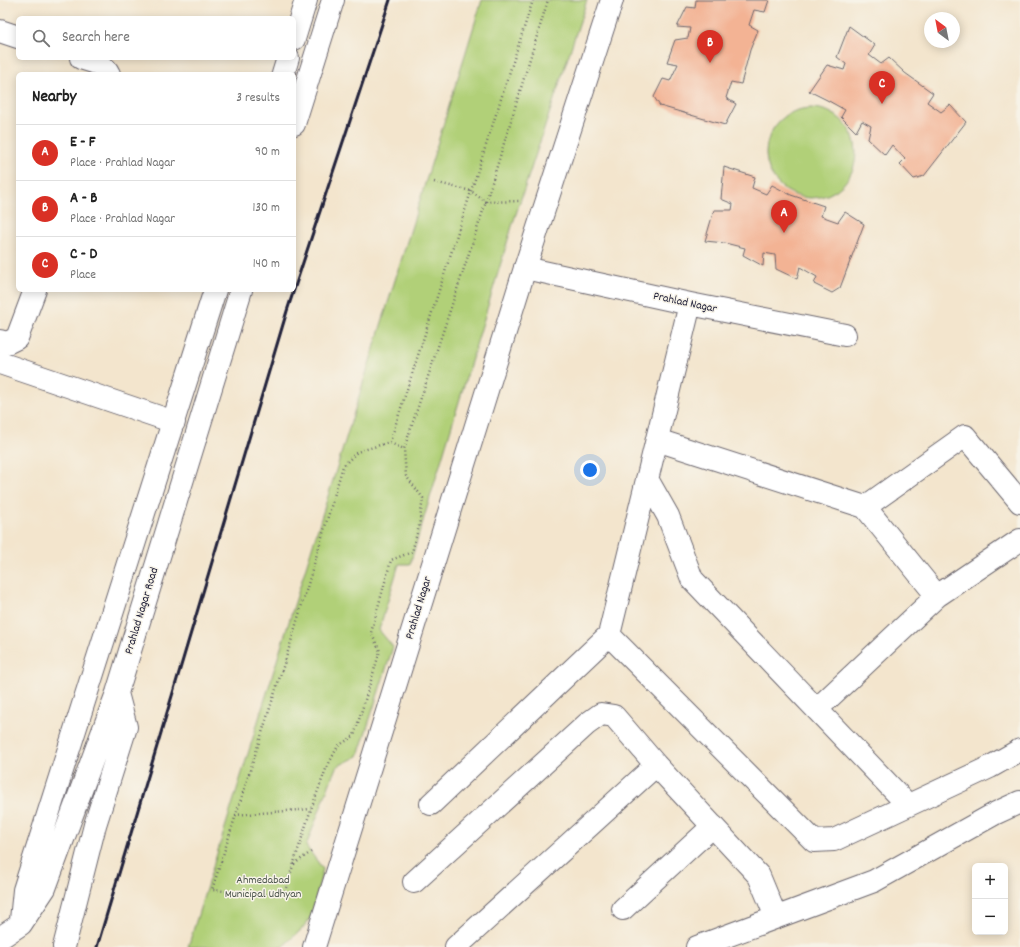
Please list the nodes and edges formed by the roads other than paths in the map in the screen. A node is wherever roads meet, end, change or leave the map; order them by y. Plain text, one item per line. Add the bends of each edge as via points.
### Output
1 (306, 0) edge
2 (333, 0) edge
3 (612, 0) edge
4 (0, 31) edge
5 (296, 32) edge
6 (16, 36) edge
7 (86, 60) edge
8 (287, 60) edge
9 (108, 72) edge
10 (284, 72) edge
11 (296, 118) edge
12 (525, 268) junction
13 (34, 292) edge
14 (215, 292) edge
15 (240, 292) edge
16 (690, 304) junction
17 (846, 335) dead end
18 (0, 341) edge
19 (0, 363) edge
20 (174, 422) junction
21 (657, 440) junction
22 (647, 479) junction
23 (1020, 502) edge
24 (865, 507) junction
25 (1020, 540) edge
26 (937, 596) junction
27 (609, 635) junction
28 (117, 693) junction
29 (817, 709) junction
30 (1020, 750) edge
31 (656, 765) junction
32 (1020, 802) edge
33 (431, 804) dead end
34 (908, 805) junction
35 (713, 826) junction
36 (414, 882) dead end
37 (623, 909) dead end
38 (776, 917) junction
39 (21, 924) junction
40 (0, 938) edge
41 (64, 947) edge
42 (314, 947) edge
43 (456, 947) edge
44 (697, 947) edge

1 - 5 street
2 - 11 street
3 - 12 street, Prahlad Nagar
4 - 6 street
7 - 9 street via 100,65
8 - 10 street
12 - 16 street, Prahlad Nagar
12 - 42 street, Prahlad Nagar
13 - 18 street via 17,338 7,343
14 - 20 street
15 - 28 street, Prahlad Nagar Road
16 - 17 street, Prahlad Nagar
16 - 21 street
19 - 20 street
20 - 39 street via 24,890
21 - 22 street
21 - 24 street
22 - 27 street
22 - 29 street via 668,516 692,579
23 - 24 street via 965,436
24 - 26 street
25 - 26 street
26 - 29 street
27 - 33 street
27 - 34 street via 814,841 834,840
28 - 39 street, Prahlad Nagar Road via 45,888
28 - 41 street via 126,727 95,825
29 - 34 street
30 - 34 street via 990,767
31 - 35 street
31 - 36 street via 614,716 600,714
31 - 43 street
32 - 38 street via 996,812 874,880
35 - 37 street
35 - 38 street via 759,876
38 - 44 street
39 - 40 street, Prahlad Nagar Road

